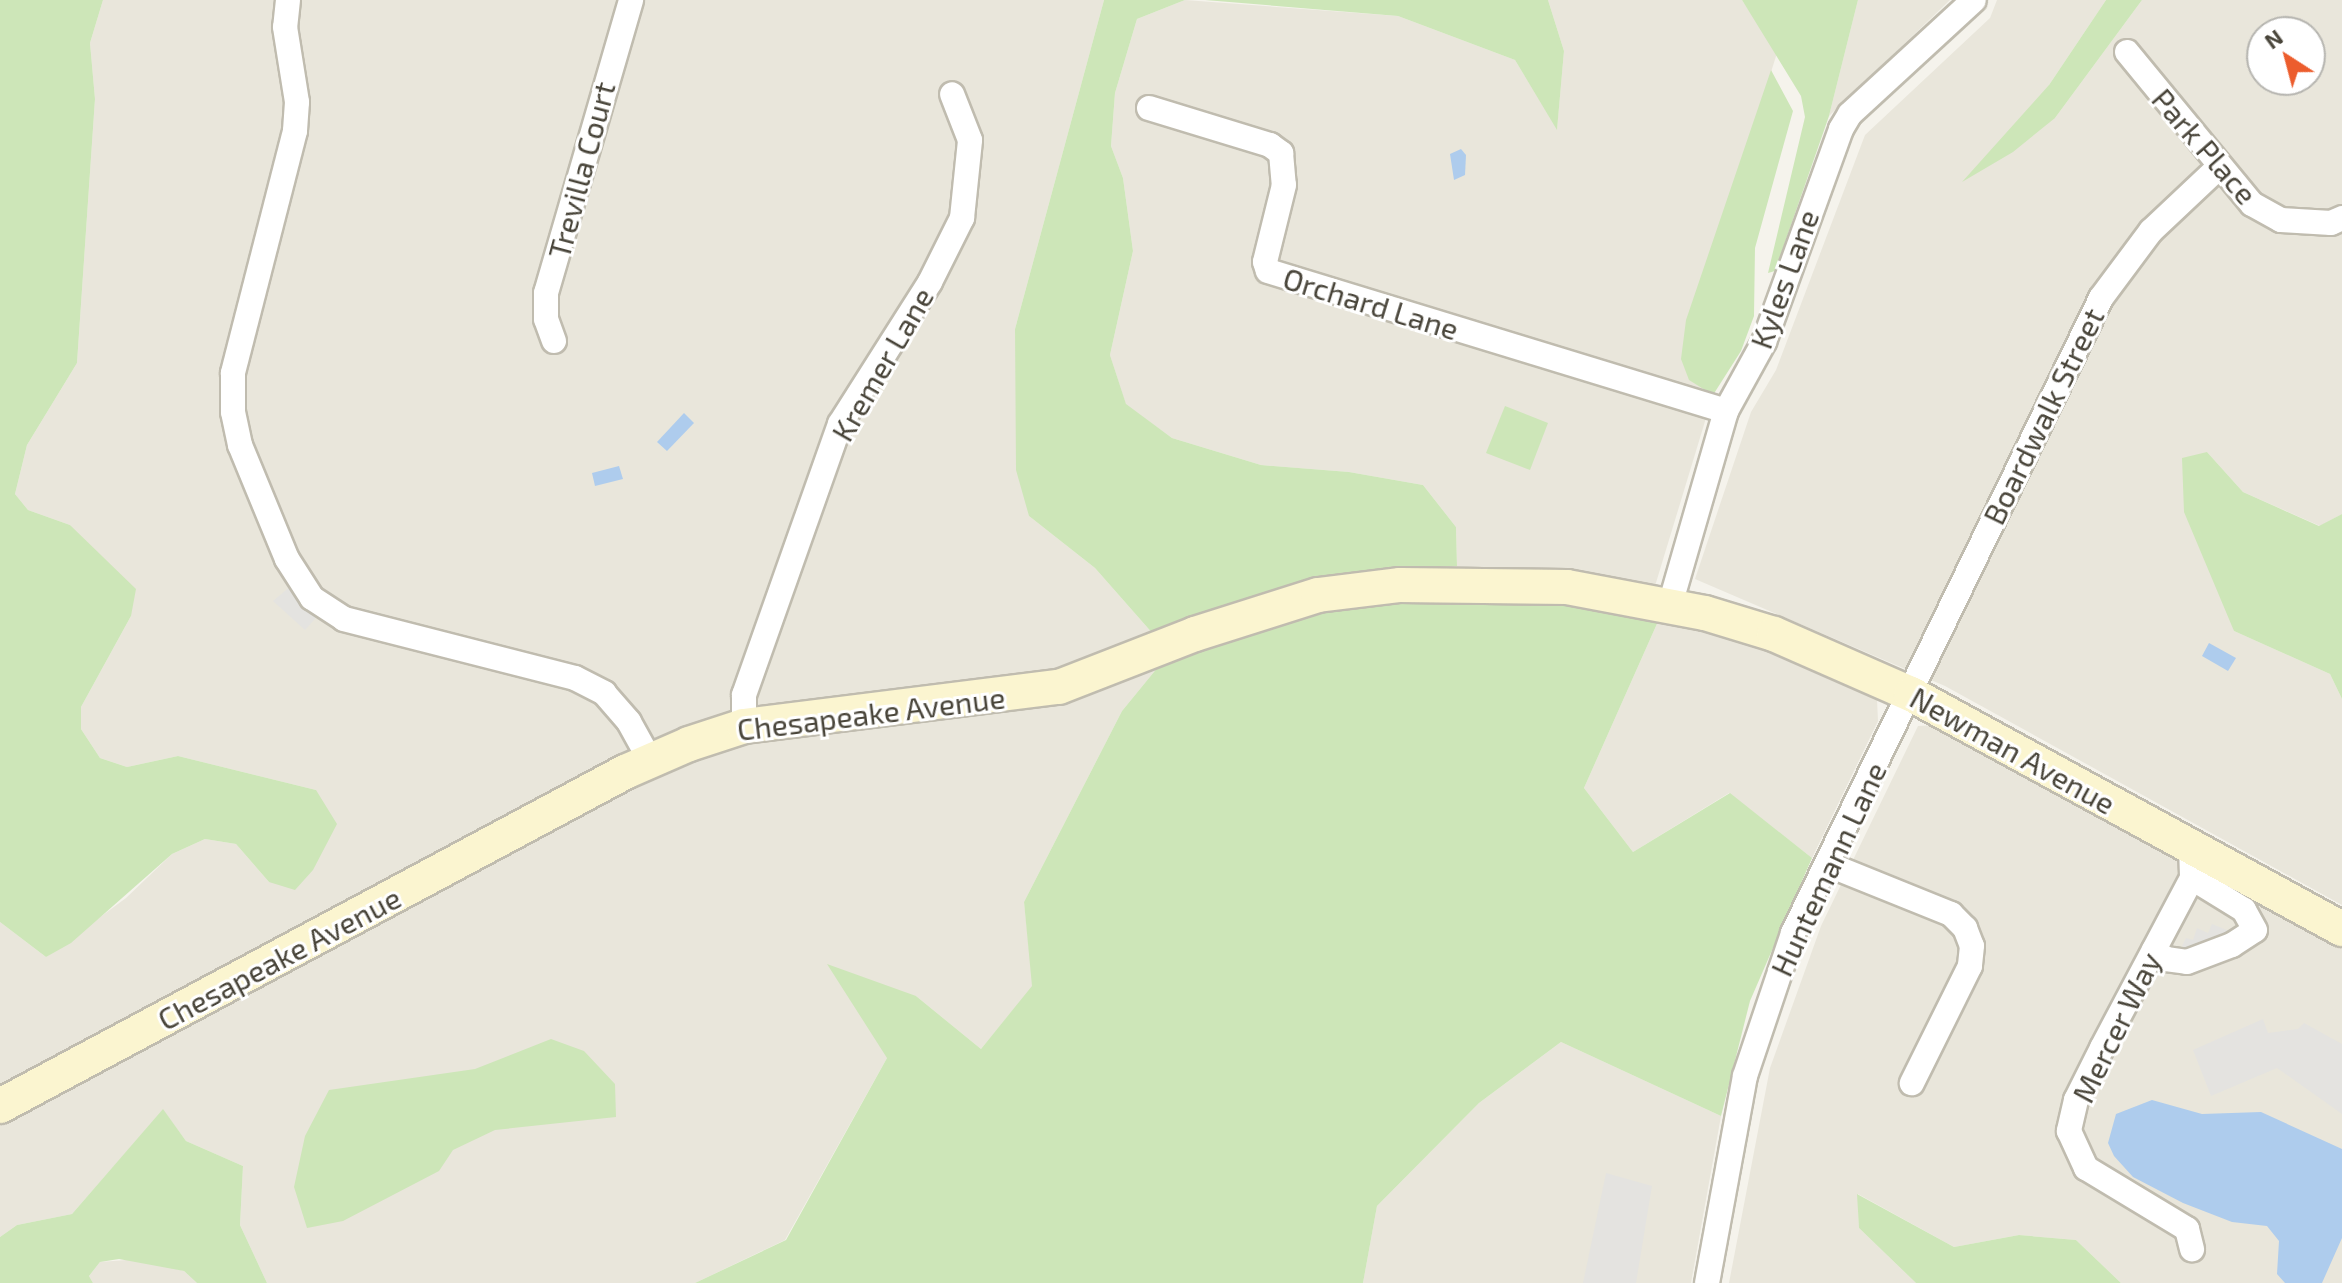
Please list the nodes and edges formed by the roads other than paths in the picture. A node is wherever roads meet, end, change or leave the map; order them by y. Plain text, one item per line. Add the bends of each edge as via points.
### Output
1 (288, 0) edge
2 (631, 0) edge
3 (1974, 0) edge
4 (2127, 52) dead end
5 (952, 94) dead end
6 (1149, 108) dead end
7 (2219, 167) junction
8 (2342, 218) edge
9 (554, 341) dead end
10 (1726, 411) junction
11 (1670, 605) junction
12 (1911, 694) junction
13 (744, 726) junction
14 (650, 760) junction
15 (2192, 863) junction
16 (1827, 864) junction
17 (2342, 929) edge
18 (2154, 950) junction
19 (1912, 1083) dead end
20 (0, 1106) edge
21 (2192, 1249) dead end
22 (1707, 1283) edge

1 - 14 street via 285,27 297,102 295,131 233,373 240,445 287,559 312,598 344,619 575,678 604,693 629,722
2 - 9 street, Trevilla Court via 546,293 546,319
3 - 10 street, Kyles Lane via 1850,114 1764,342
4 - 7 street, Park Place
5 - 13 street, Kremer Lane via 970,140 962,218 930,282 840,424 744,695
6 - 10 street, Orchard Lane via 1281,153 1284,185 1265,262 1268,271
7 - 8 street, Park Place via 2252,204 2281,220 2321,224
7 - 12 street, Boardwalk Street via 2151,231 2101,298
10 - 11 street, Kyles Lane
11 - 12 street, Newman Avenue via 1774,634
11 - 13 street, Chesapeake Avenue via 1567,587 1504,583 1350,590 1195,634 1059,687
12 - 15 street, Newman Avenue
12 - 16 street, Huntemann Lane
13 - 14 street, Chesapeake Avenue
14 - 20 street, Chesapeake Avenue
15 - 17 street, Newman Avenue
15 - 18 street, Mercer Way
15 - 18 street via 2244,910 2255,930 2187,962 2166,959
16 - 19 street via 1951,914 1968,937 1970,966
16 - 22 street, Huntemann Lane via 1793,933 1745,1076
18 - 21 street, Mercer Way via 2076,1100 2069,1131 2086,1168 2187,1229

